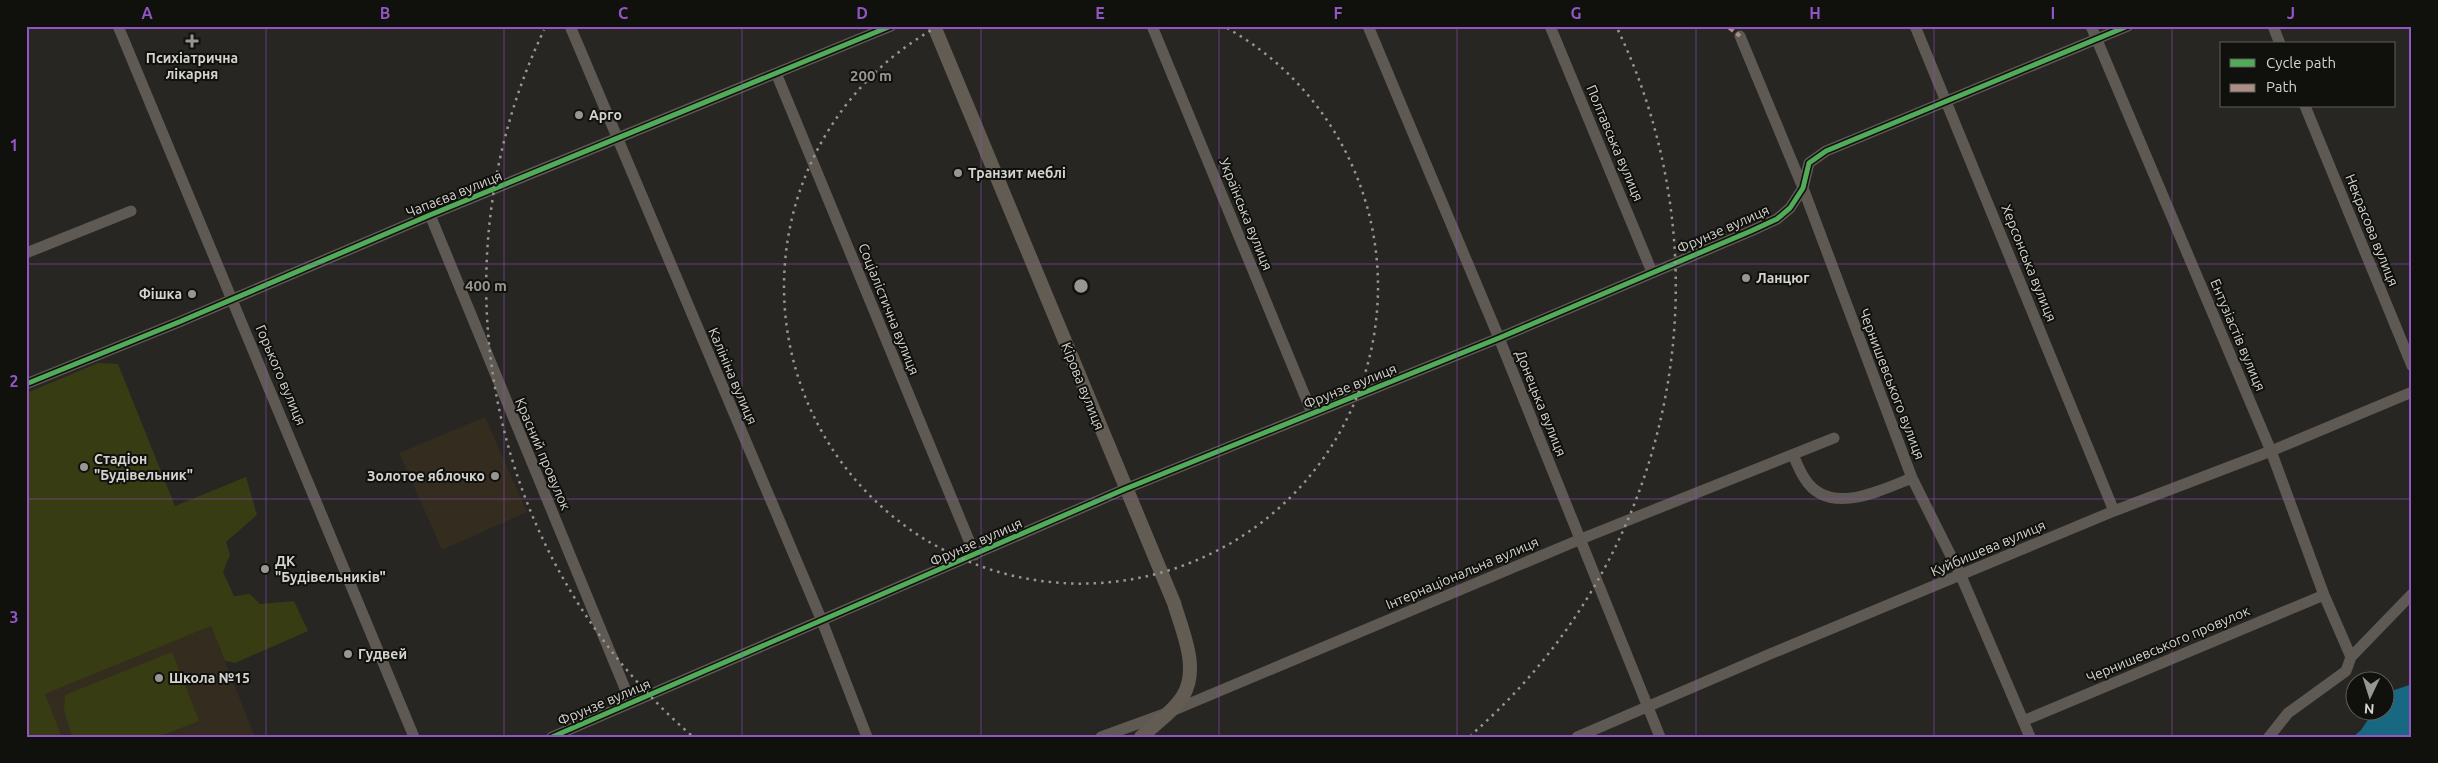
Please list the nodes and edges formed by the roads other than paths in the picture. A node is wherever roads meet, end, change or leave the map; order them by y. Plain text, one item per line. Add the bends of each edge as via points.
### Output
1 (118, 26) edge
2 (570, 26) edge
3 (891, 26) edge
4 (934, 26) edge
5 (1152, 26) edge
6 (1368, 26) edge
7 (1550, 26) edge
8 (1915, 26) edge
9 (2091, 26) edge
10 (2128, 26) edge
11 (2273, 26) edge
12 (1740, 36) dead end
13 (2096, 39) junction
14 (2279, 42) edge
15 (776, 74) junction
16 (1946, 101) junction
17 (2306, 108) edge
18 (618, 140) junction
19 (1803, 188) junction
20 (131, 211) dead end
21 (430, 215) junction
22 (26, 253) edge
23 (1652, 272) junction
24 (233, 298) junction
25 (1499, 338) junction
26 (2412, 366) edge
27 (26, 384) edge
28 (2412, 392) edge
29 (1312, 413) junction
30 (1834, 438) dead end
31 (2271, 451) junction
32 (1793, 455) junction
33 (1912, 478) junction
34 (1125, 489) junction
35 (2114, 511) junction
36 (1581, 539) junction
37 (975, 556) junction
38 (1961, 576) junction
39 (2412, 594) edge
40 (2324, 595) junction
41 (822, 621) junction
42 (2352, 657) junction
43 (631, 703) junction
44 (1647, 707) junction
45 (1167, 713) junction
46 (2023, 721) junction
47 (414, 737) edge
48 (552, 737) edge
49 (867, 737) edge
50 (1102, 737) edge
51 (1141, 737) edge
52 (1577, 737) edge
53 (1660, 737) edge
54 (2030, 737) edge
55 (2269, 737) edge

1 - 24 street, Горького вулиця
2 - 18 street, Калініна вулиця
3 - 15 street, Чапаєва вулиця
4 - 34 main road, Кірова вулиця
5 - 29 street, Українська вулиця
6 - 25 street, Донецька вулиця
7 - 23 street, Полтавська вулиця
8 - 16 street, Херсонська вулиця
9 - 13 street, Ентузіастів вулиця
10 - 13 street, Фрунзе вулиця
11 - 14 street
12 - 19 street, Чернишевського вулиця
13 - 16 street, Фрунзе вулиця
13 - 31 street, Ентузіастів вулиця
15 - 18 street, Чапаєва вулиця
15 - 37 street, Соціалістична вулиця
16 - 19 street, Фрунзе вулиця via 1826,151 1809,163
16 - 35 street, Херсонська вулиця
17 - 26 street, Некрасова вулиця
18 - 21 street, Чапаєва вулиця
18 - 41 street, Калініна вулиця
19 - 23 street, Фрунзе вулиця via 1790,208 1777,219
19 - 33 street, Чернишевського вулиця
20 - 22 street
21 - 24 street, Чапаєва вулиця
21 - 43 street, Красний провулок
23 - 25 street, Фрунзе вулиця
24 - 27 street, Чапаєва вулиця
24 - 47 street, Горького вулиця
25 - 29 street, Фрунзе вулиця
25 - 36 street, Донецька вулиця
28 - 31 street, Куйбишева вулиця
29 - 34 street, Фрунзе вулиця
30 - 32 street, Інтернаціональна вулиця
31 - 35 street, Куйбишева вулиця
31 - 40 street, Ентузіастів вулиця
32 - 33 street via 1809,485 1834,498 1868,495
32 - 36 street, Інтернаціональна вулиця
33 - 38 street, Чернишевського вулиця
34 - 37 street, Фрунзе вулиця
34 - 45 main road, Кірова вулиця via 1174,603 1189,653 1189,680 1183,696
35 - 38 street, Куйбишева вулиця
36 - 44 street, Донецька вулиця
36 - 45 street, Інтернаціональна вулиця
37 - 41 street, Фрунзе вулиця
38 - 44 street, Куйбишева вулиця
38 - 46 street, Чернишевського вулиця
39 - 42 street
40 - 42 street, Ентузіастів вулиця
40 - 46 street, Чернишевського провулок
41 - 43 street, Фрунзе вулиця
41 - 49 street, Калініна вулиця
42 - 55 street via 2346,671 2288,713
43 - 48 street, Фрунзе вулиця
44 - 52 street, Куйбишева вулиця
44 - 53 street, Донецька вулиця
45 - 50 street, Інтернаціональна вулиця
45 - 51 main road, Кірова вулиця
46 - 54 street, Чернишевського вулиця

